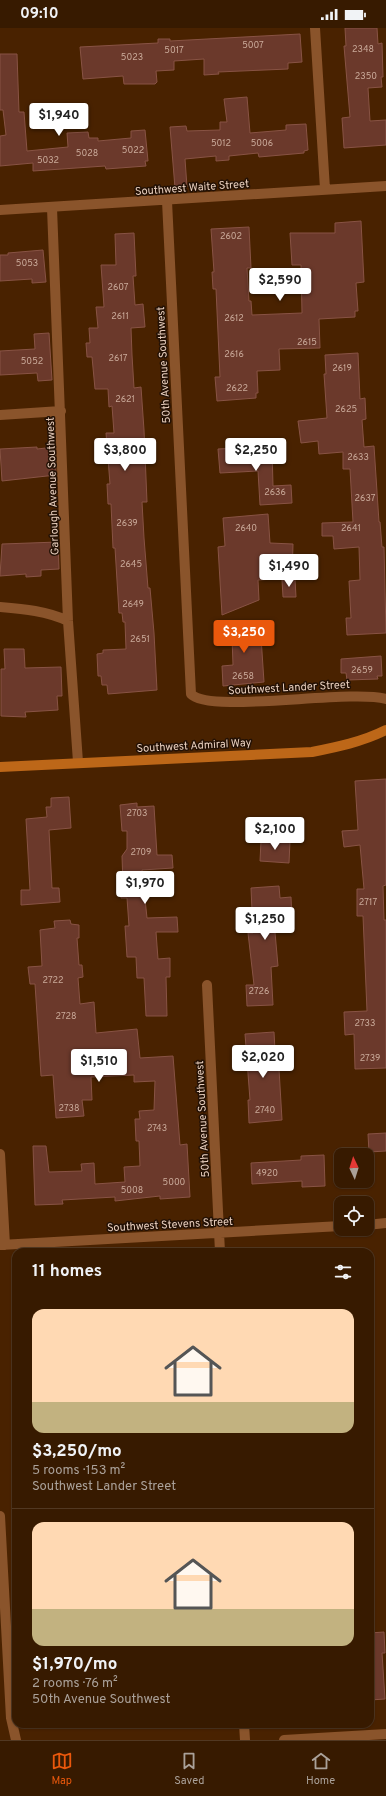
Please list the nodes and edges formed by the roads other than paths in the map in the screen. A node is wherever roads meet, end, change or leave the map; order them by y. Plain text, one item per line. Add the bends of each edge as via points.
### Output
1 (315, 28) edge
2 (386, 186) edge
3 (325, 190) junction
4 (167, 200) junction
5 (52, 208) junction
6 (0, 210) edge
7 (61, 411) junction
8 (0, 415) edge
9 (0, 607) edge
10 (68, 621) junction
11 (193, 696) joint
12 (386, 699) edge
13 (386, 730) edge
14 (78, 762) junction
15 (0, 767) edge
16 (207, 985) dead end
17 (0, 1154) edge
18 (374, 1224) edge
19 (386, 1224) edge
20 (334, 1226) edge
21 (219, 1233) junction
22 (2, 1245) edge
23 (220, 1248) edge
24 (0, 1516) edge
25 (12, 1722) edge
26 (13, 1728) edge
27 (244, 1728) edge
28 (386, 1734) edge
29 (16, 1740) edge
30 (245, 1740) edge
31 (284, 1740) edge

1 - 3 street
2 - 3 street, Southwest Waite Street
3 - 4 street, Southwest Waite Street
4 - 5 street, Southwest Waite Street
4 - 11 street, 50th Avenue Southwest via 190,688
5 - 6 street, Southwest Waite Street
5 - 7 street, Garlough Avenue Southwest
7 - 8 street
7 - 10 street, Garlough Avenue Southwest
9 - 10 street via 37,611 56,615
10 - 14 street, Garlough Avenue Southwest
11 - 12 street, Southwest Lander Street via 223,702 354,695
13 - 14 main road, Southwest Admiral Way via 344,746 312,752
14 - 15 main road, Southwest Admiral Way
16 - 21 street, 50th Avenue Southwest
17 - 22 street
18 - 19 street
20 - 21 street, Southwest Stevens Street
21 - 22 street, Southwest Stevens Street
21 - 23 street, 50th Avenue Southwest
24 - 25 street
26 - 29 street
27 - 30 street
28 - 31 street

